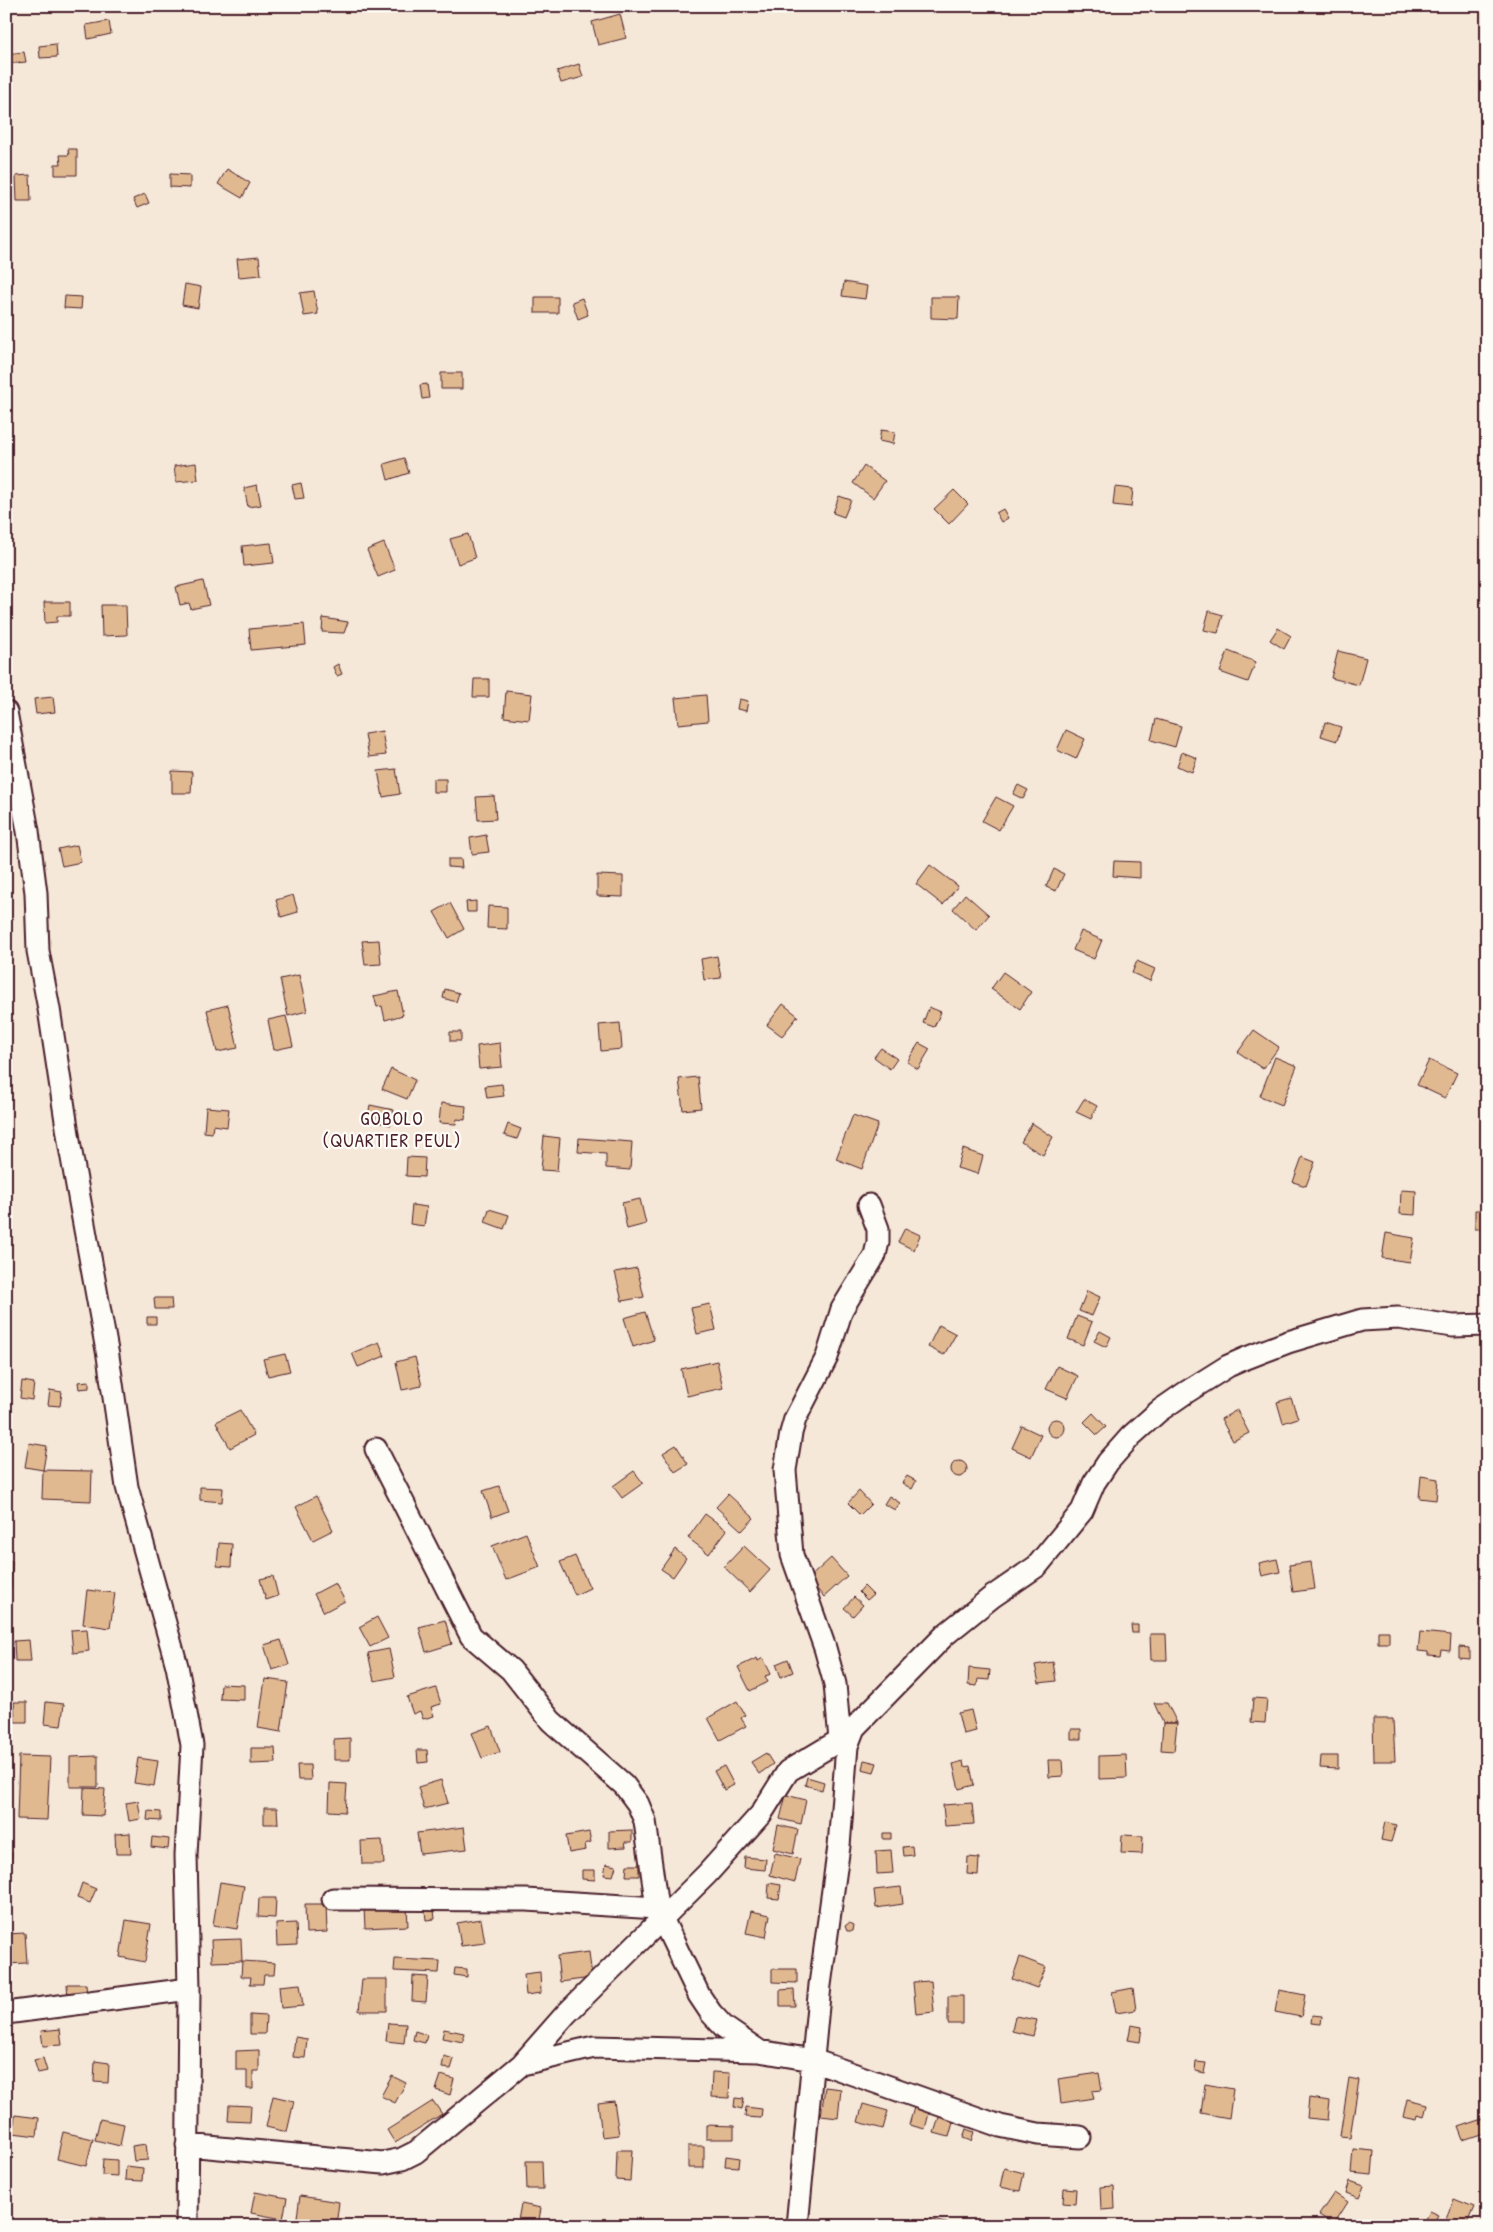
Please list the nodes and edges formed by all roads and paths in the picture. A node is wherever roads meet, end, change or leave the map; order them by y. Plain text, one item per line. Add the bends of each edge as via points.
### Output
1 (6, 712) edge
2 (868, 1205) dead end
3 (1487, 1325) edge
4 (376, 1449) dead end
5 (844, 1739) junction
6 (333, 1899) dead end
7 (660, 1914) junction
8 (189, 1989) junction
9 (6, 2013) edge
10 (759, 2052) junction
11 (813, 2060) junction
12 (522, 2064) junction
13 (1080, 2137) dead end
14 (188, 2145) junction
15 (187, 2226) edge
16 (796, 2226) edge

1 - 8 street via 28,831 36,893 38,951 108,1356 127,1487 177,1666 192,1745 186,1855
2 - 5 street via 878,1229 875,1255 842,1309 827,1357 798,1412 790,1433 785,1470 792,1555 825,1648
3 - 5 street via 1453,1326 1398,1318 1362,1320 1288,1342 1228,1366 1158,1411 1108,1462 1094,1483 1082,1511 1037,1566 946,1634
4 - 7 street via 471,1636 511,1670 551,1721 624,1785 638,1804 645,1822
5 - 7 street via 788,1771 761,1814 689,1894
5 - 11 street via 839,1846
6 - 7 street via 526,1900
7 - 10 street via 711,2013 724,2027
7 - 12 street
8 - 9 street
8 - 14 street
10 - 11 street
10 - 12 street via 594,2047
11 - 13 street via 1000,2126 1038,2134
11 - 16 street
12 - 14 street via 416,2152 402,2159 383,2163
14 - 15 street

